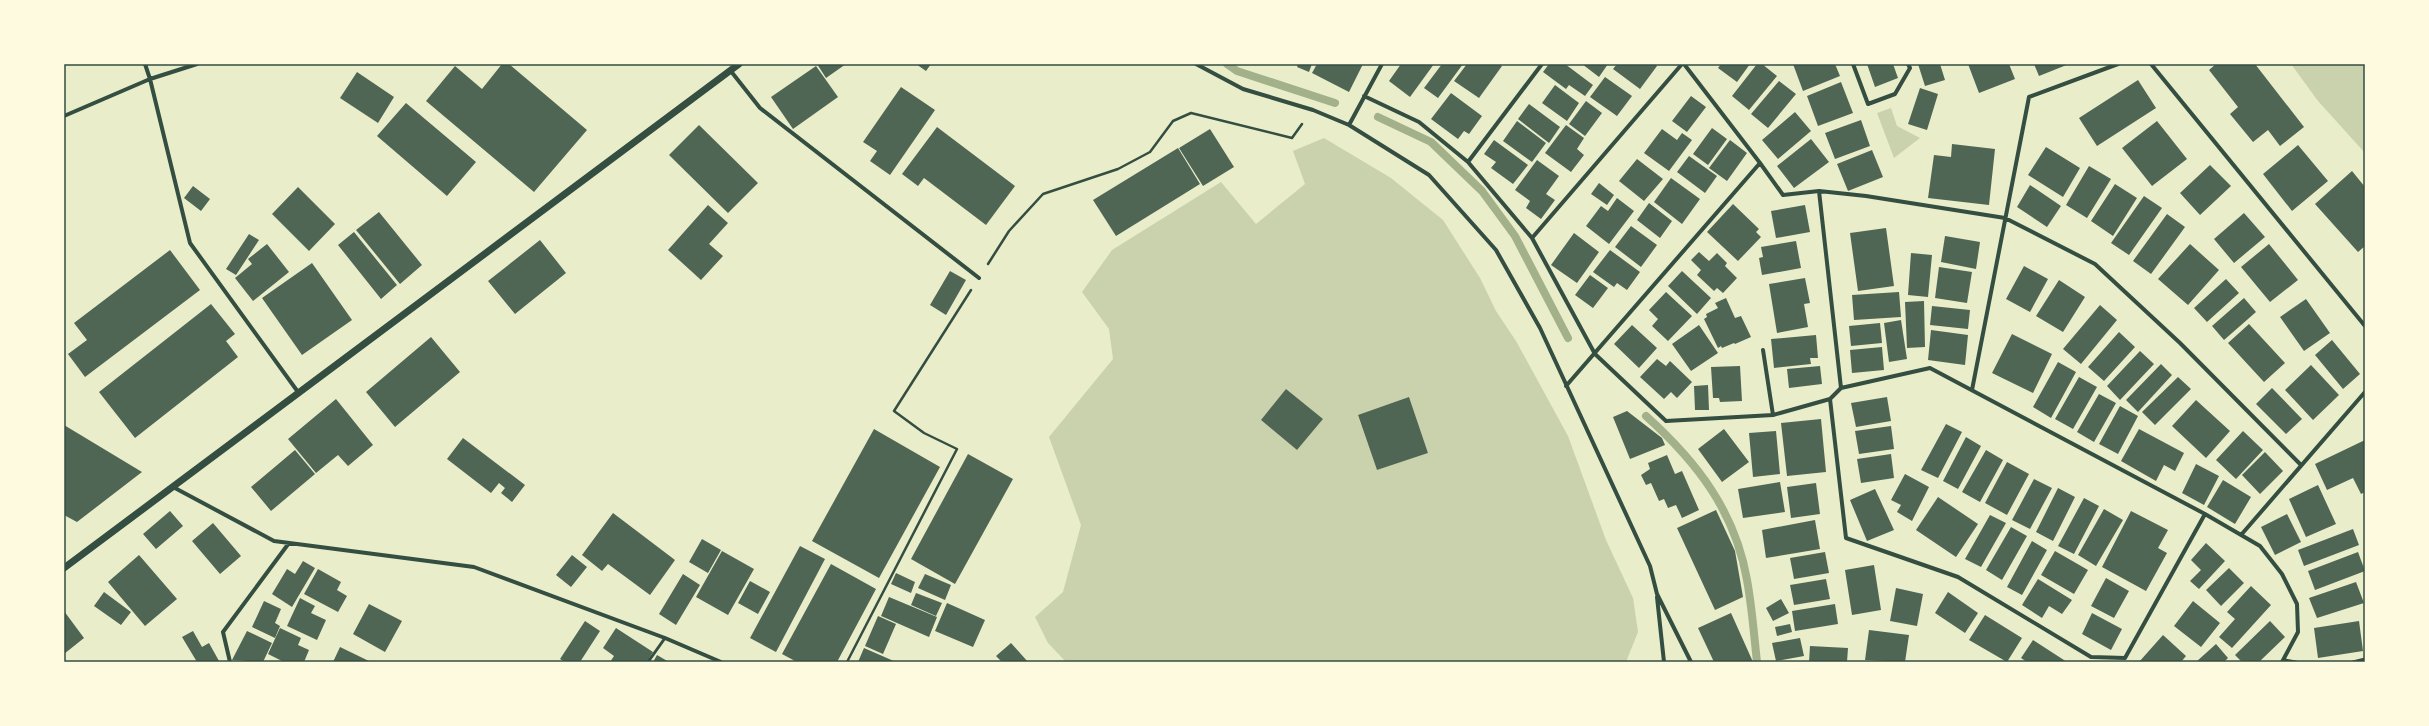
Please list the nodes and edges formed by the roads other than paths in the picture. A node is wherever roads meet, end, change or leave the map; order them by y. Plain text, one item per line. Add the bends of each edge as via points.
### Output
1 (145, 64) edge
2 (197, 64) edge
3 (739, 64) edge
4 (1196, 64) edge
5 (1382, 64) edge
6 (1542, 64) edge
7 (1683, 64) edge
8 (1853, 64) edge
9 (1908, 64) edge
10 (2118, 64) edge
11 (2151, 64) edge
12 (730, 70) junction
13 (150, 79) junction
14 (1364, 96) junction
15 (64, 116) edge
16 (1349, 125) junction
17 (1468, 162) junction
18 (1760, 163) junction
19 (1819, 191) junction
20 (2005, 218) junction
21 (1532, 238) junction
22 (979, 278) road end
23 (2365, 326) edge
24 (1763, 350) dead end
25 (1595, 354) junction
26 (1566, 386) junction
27 (1841, 388) junction
28 (1972, 390) junction
29 (298, 392) junction
30 (2365, 392) edge
31 (1830, 399) junction
32 (1773, 415) junction
33 (2301, 465) junction
34 (173, 486) junction
35 (2205, 514) junction
36 (2240, 535) junction
37 (289, 543) junction
38 (64, 568) edge
39 (1656, 594) junction
40 (665, 638) junction
41 (2365, 659) edge
42 (2284, 661) edge
43 (230, 662) edge
44 (648, 662) edge
45 (721, 662) edge
46 (1664, 662) edge
47 (1691, 662) edge
48 (2296, 662) edge
49 (2353, 662) edge

1 - 13 street
2 - 13 street
3 - 12 street
4 - 16 street via 1243,89 1313,110
5 - 14 street
6 - 17 street
7 - 18 street
7 - 21 street
8 - 9 street via 1868,104 1895,94 1910,68
10 - 20 street via 2028,97
11 - 23 street
12 - 22 street via 760,108
12 - 29 street
13 - 15 street
13 - 29 street via 190,243
14 - 16 street
14 - 17 street via 1419,122
16 - 26 street via 1429,175 1496,250 1540,328
17 - 21 street
18 - 19 street via 1783,195
18 - 25 street
19 - 20 street
19 - 27 street
20 - 28 street
20 - 33 street via 2095,264 2180,343
21 - 25 street
24 - 32 street
25 - 26 street
25 - 32 street via 1666,421
26 - 39 street via 1650,566
27 - 28 street via 1930,368
27 - 31 street
28 - 35 street
29 - 34 street
30 - 33 street
31 - 32 street
31 - 35 street via 1846,538 1958,577 2091,657 2125,658
33 - 36 street
34 - 37 street via 274,541
34 - 38 street
35 - 36 street
36 - 42 street via 2260,546 2282,574 2297,604 2298,632
37 - 40 street via 474,567
37 - 43 street via 223,632
39 - 46 street
39 - 47 street
40 - 44 lane
40 - 45 street
41 - 49 lane
42 - 48 lane

